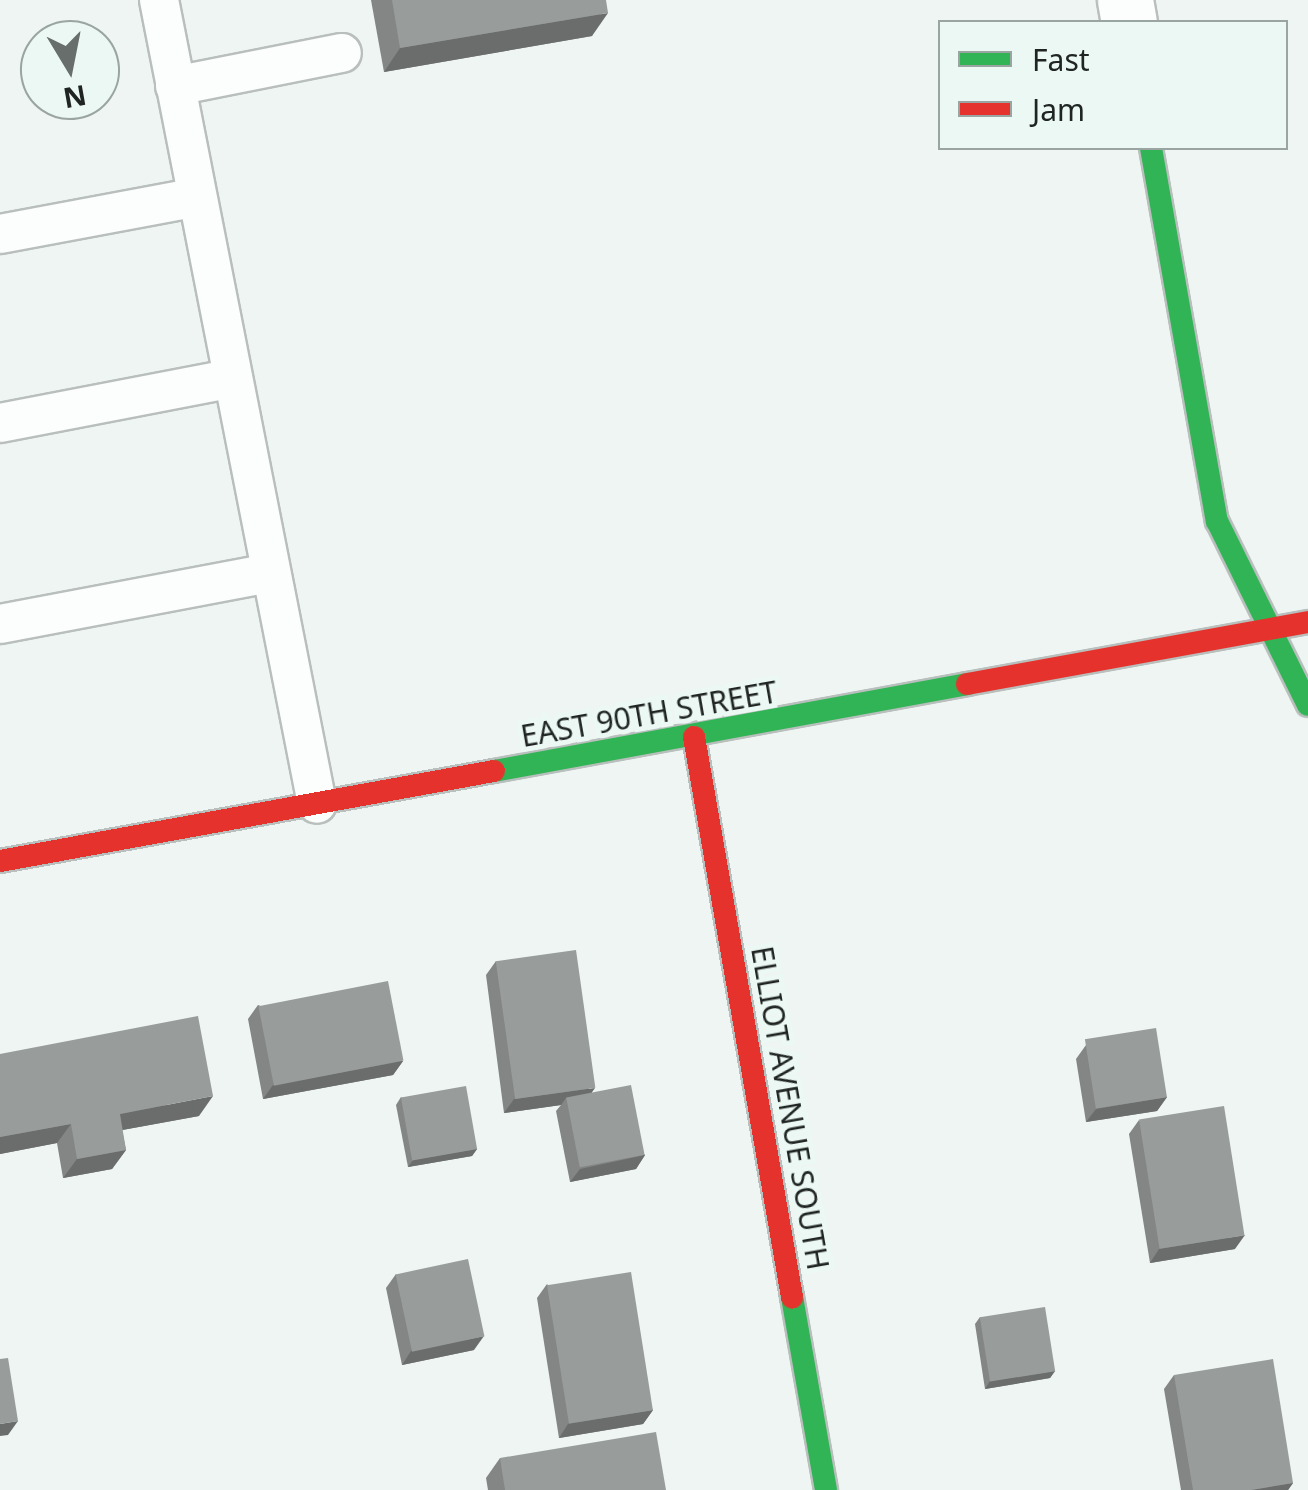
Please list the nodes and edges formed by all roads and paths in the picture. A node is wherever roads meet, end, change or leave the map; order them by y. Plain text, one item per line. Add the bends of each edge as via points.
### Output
1 (158, 0) edge
2 (342, 53) dead end
3 (176, 86) junction
4 (1151, 150) edge
5 (198, 198) junction
6 (0, 234) edge
7 (233, 378) junction
8 (0, 423) edge
9 (270, 572) junction
10 (1308, 622) edge
11 (0, 624) edge
12 (1271, 628) junction
13 (1308, 705) edge
14 (694, 736) junction
15 (317, 804) junction
16 (0, 861) edge
17 (826, 1490) edge

1 - 3 lane
2 - 3 lane
3 - 5 lane
4 - 12 street via 1216,521
5 - 6 lane
5 - 7 lane
7 - 8 lane
7 - 9 lane
9 - 11 lane
9 - 15 lane
10 - 12 street, EAST 90TH STREET
12 - 13 street
12 - 14 street, EAST 90TH STREET
14 - 15 street, EAST 90TH STREET
14 - 17 street, ELLIOT AVENUE SOUTH
15 - 16 street, EAST 90TH STREET

